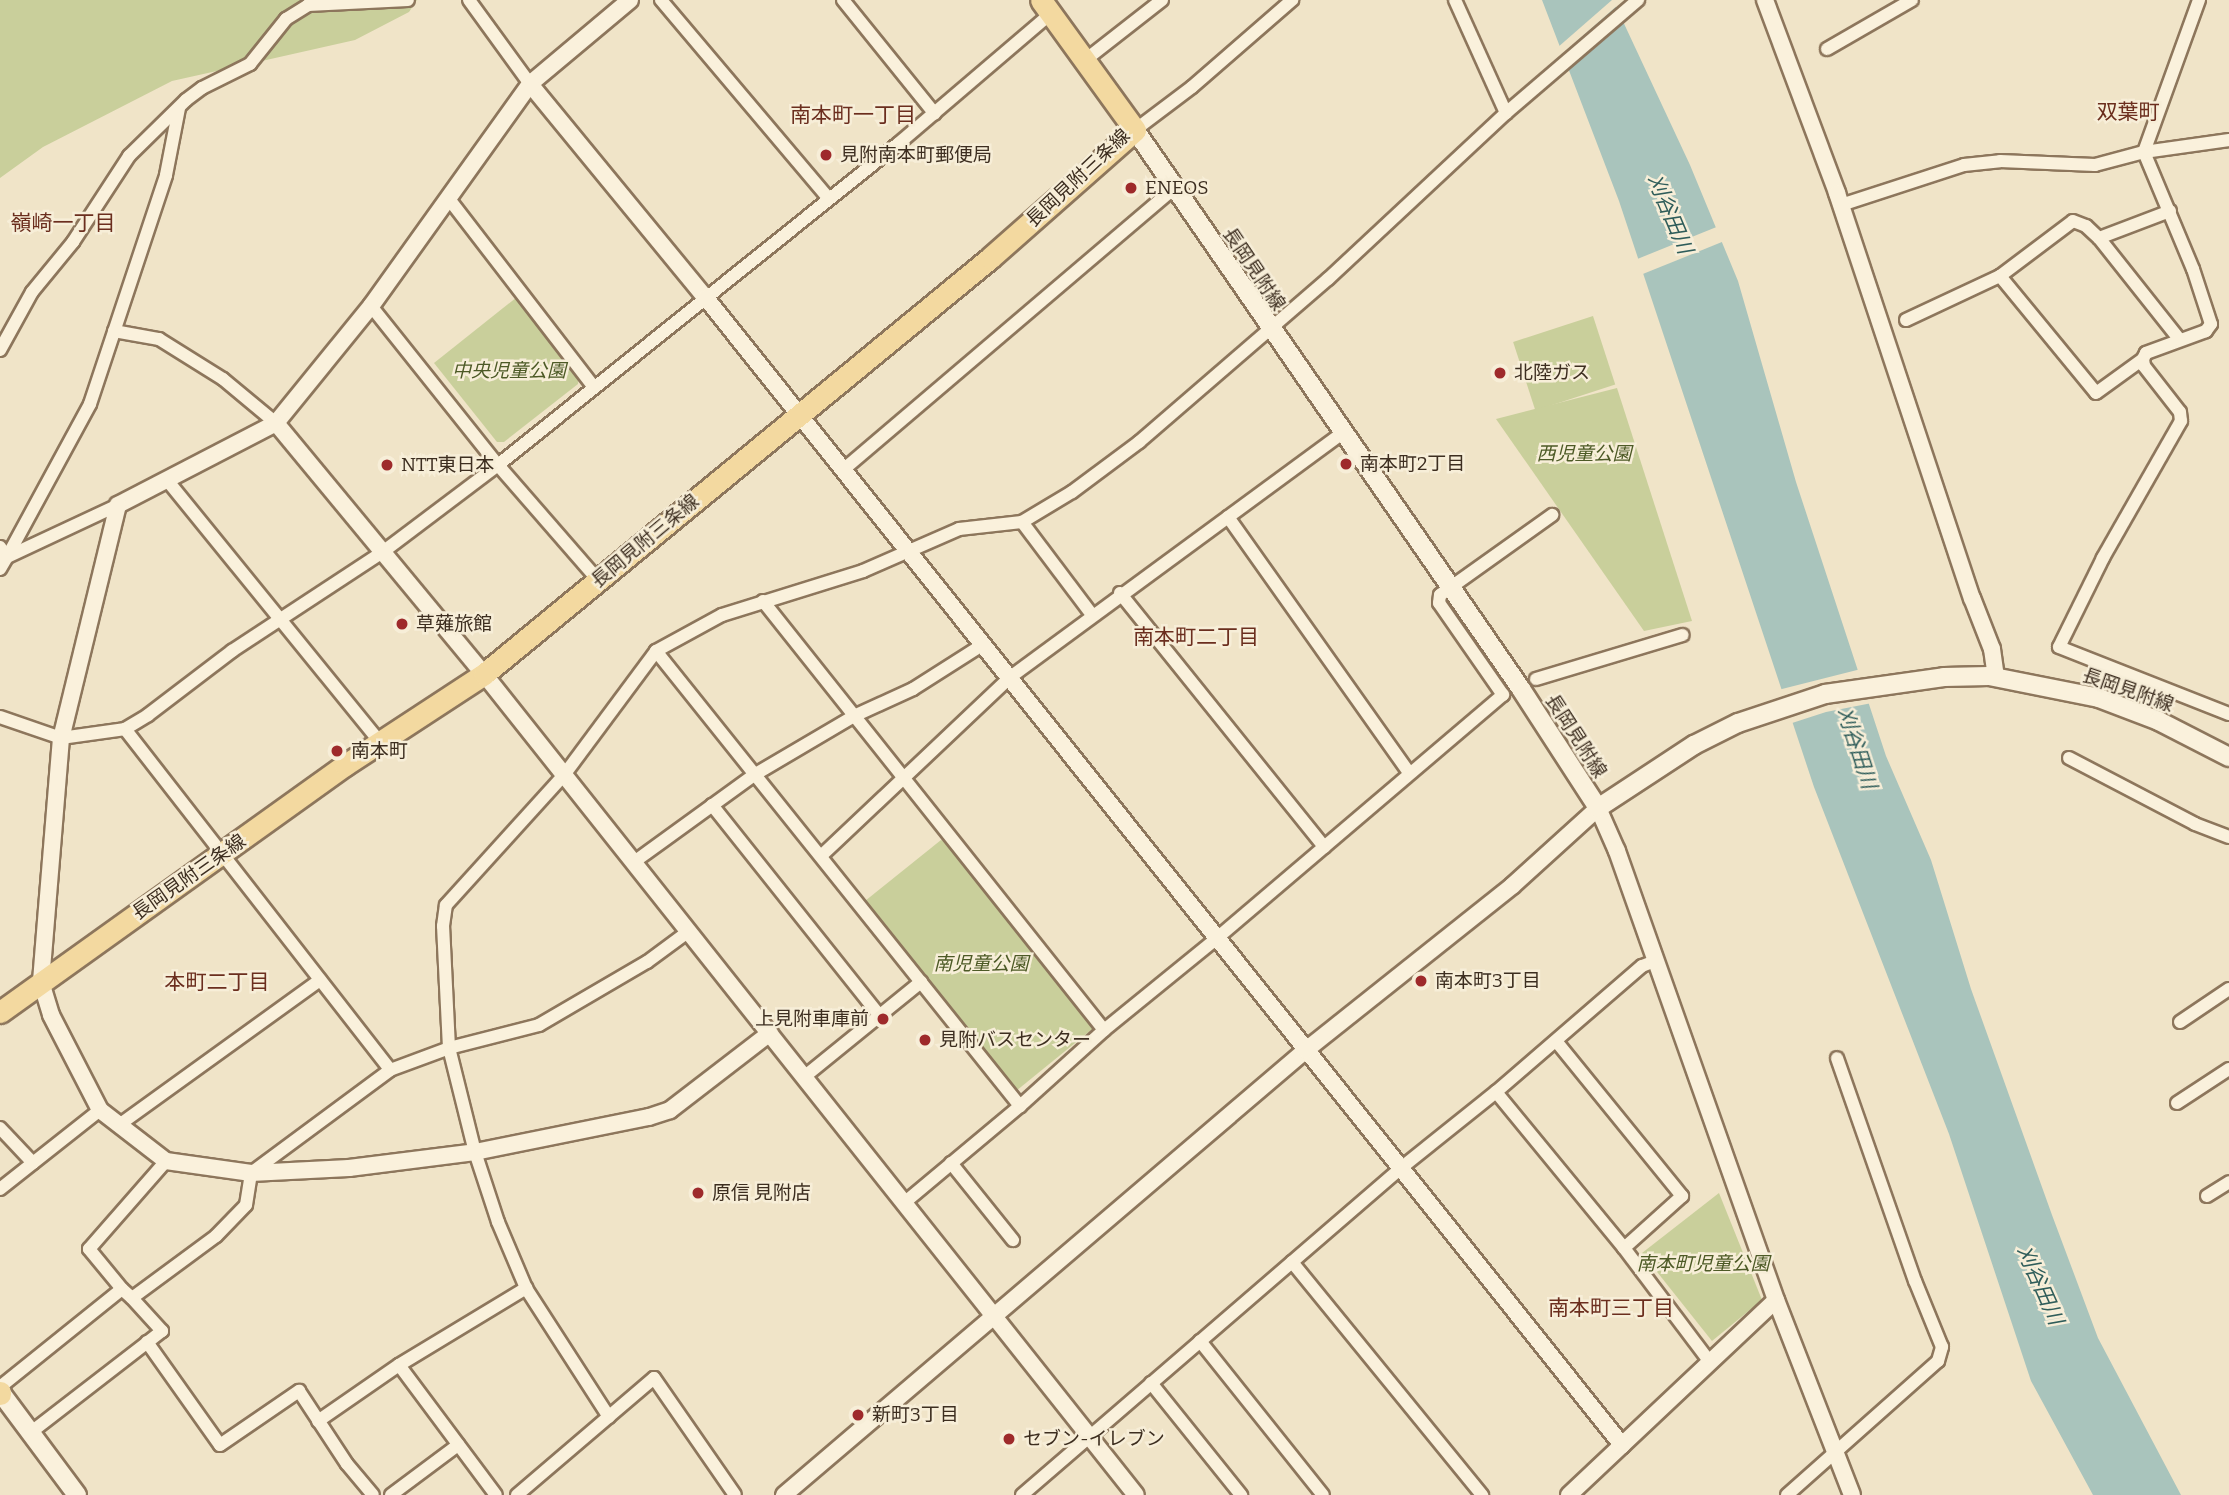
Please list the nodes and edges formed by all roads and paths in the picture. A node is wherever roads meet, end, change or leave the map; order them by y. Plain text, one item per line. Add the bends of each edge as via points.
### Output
1 (408, 0) edge
2 (469, 0) edge
3 (631, 0) edge
4 (661, 0) edge
5 (843, 0) edge
6 (1162, 0) edge
7 (1455, 0) edge
8 (1637, 0) edge
9 (1765, 0) edge
10 (1912, 0) edge
11 (2199, 0) edge
12 (1285, 2) edge
13 (1044, 4) edge
14 (1827, 49) dead end
15 (1084, 61) junction
16 (530, 84) junction
17 (180, 107) junction
18 (1506, 113) junction
19 (935, 114) junction
20 (1135, 130) junction
21 (2229, 140) edge
22 (2144, 152) junction
23 (1174, 188) junction
24 (449, 199) junction
25 (829, 199) junction
26 (1841, 205) junction
27 (2170, 211) junction
28 (2099, 239) junction
29 (2000, 276) junction
30 (706, 298) junction
31 (371, 306) junction
32 (1906, 320) dead end
33 (1270, 329) junction
34 (114, 331) junction
35 (2179, 338) junction
36 (0, 350) edge
37 (2143, 359) junction
38 (594, 387) junction
39 (798, 415) junction
40 (276, 423) junction
41 (1342, 433) junction
42 (498, 464) junction
43 (843, 470) junction
44 (167, 480) junction
45 (118, 505) junction
46 (1552, 515) dead end
47 (1228, 517) junction
48 (1022, 522) junction
49 (384, 551) junction
50 (4, 552) edge
51 (909, 553) junction
52 (0, 569) edge
53 (598, 580) junction
54 (1450, 589) junction
55 (1120, 593) junction
56 (763, 601) junction
57 (1092, 615) junction
58 (278, 620) junction
59 (1683, 635) dead end
60 (982, 645) junction
61 (656, 650) junction
62 (484, 674) junction
63 (1993, 676) junction
64 (1009, 678) junction
65 (1536, 678) dead end
66 (2229, 714) edge
67 (854, 716) junction
68 (0, 717) edge
69 (125, 729) junction
70 (61, 738) junction
71 (381, 743) junction
72 (2229, 757) edge
73 (2069, 758) dead end
74 (1409, 773) junction
75 (564, 775) junction
76 (754, 775) junction
77 (904, 775) junction
78 (712, 805) junction
79 (1598, 808) junction
80 (2229, 837) edge
81 (1324, 847) junction
82 (222, 854) junction
83 (821, 856) junction
84 (634, 862) junction
85 (689, 931) junction
86 (1216, 939) junction
87 (1655, 961) junction
88 (320, 980) junction
89 (41, 982) junction
90 (921, 982) junction
91 (2229, 989) edge
92 (0, 1012) edge
93 (880, 1016) junction
94 (2179, 1022) dead end
95 (1104, 1030) junction
96 (770, 1033) junction
97 (1556, 1041) junction
98 (449, 1048) junction
99 (1306, 1050) junction
100 (1837, 1058) dead end
101 (2229, 1069) edge
102 (390, 1070) junction
103 (804, 1077) junction
104 (1496, 1093) junction
105 (2177, 1103) dead end
106 (1020, 1106) junction
107 (100, 1111) junction
108 (119, 1125) junction
109 (0, 1128) edge
110 (475, 1152) junction
111 (166, 1161) junction
112 (33, 1163) junction
113 (951, 1163) junction
114 (1401, 1168) junction
115 (251, 1174) junction
116 (2229, 1182) edge
117 (0, 1189) edge
118 (2207, 1196) dead end
119 (904, 1203) junction
120 (1013, 1240) dead end
121 (1624, 1248) junction
122 (1292, 1262) junction
123 (526, 1288) junction
124 (127, 1293) junction
125 (1776, 1300) junction
126 (993, 1314) junction
127 (1200, 1341) junction
128 (148, 1342) junction
129 (1710, 1362) junction
130 (400, 1365) junction
131 (1151, 1383) junction
132 (0, 1392) edge
133 (609, 1418) junction
134 (318, 1421) junction
135 (30, 1433) junction
136 (1090, 1437) junction
137 (458, 1445) junction
138 (1622, 1445) junction
139 (1836, 1449) junction
140 (78, 1495) edge
141 (373, 1495) edge
142 (391, 1495) edge
143 (496, 1495) edge
144 (517, 1495) edge
145 (735, 1495) edge
146 (784, 1495) edge
147 (1022, 1495) edge
148 (1136, 1495) edge
149 (1241, 1495) edge
150 (1323, 1495) edge
151 (1482, 1495) edge
152 (1569, 1495) edge
153 (1787, 1495) edge
154 (1852, 1495) edge

1 - 17 street via 307,5 286,19 250,64 202,88
2 - 16 street
3 - 16 street
4 - 25 street
5 - 19 street
6 - 15 street
7 - 18 street
8 - 18 street
9 - 26 street
10 - 14 street
11 - 22 street
12 - 20 street via 1192,87
13 - 15 main road, 長岡見附三条線
13 - 19 street
15 - 20 main road, 長岡見附三条線
16 - 24 street
16 - 30 street
17 - 34 street via 166,176
17 - 36 street via 129,156 73,242 32,292
18 - 33 street
19 - 25 street
20 - 23 main road, 長岡見附線
20 - 39 main road, 長岡見附三条線 via 990,258
21 - 22 street
22 - 26 street via 2095,164 1964,164
22 - 27 street
23 - 33 main road, 長岡見附線
23 - 43 street
24 - 31 street
24 - 38 street
25 - 30 street
26 - 63 street via 1993,650
27 - 28 street
27 - 35 street via 2211,324 2206,331
28 - 29 street via 2087,226 2073,221
28 - 35 street
29 - 32 street
29 - 37 street via 2096,393
30 - 38 street
30 - 39 street
31 - 40 street
31 - 42 street
33 - 41 main road, 長岡見附線
33 - 48 street via 1139,443
34 - 40 street via 159,340 223,379
34 - 50 street via 90,404
35 - 37 street via 2146,353
37 - 66 street via 2180,412 2181,421 2103,558 2059,647
38 - 42 street
39 - 43 street
39 - 53 main road, 長岡見附三条線
40 - 44 street
40 - 49 street
41 - 47 street
41 - 54 main road, 長岡見附線
42 - 49 street
42 - 53 street
43 - 51 street
44 - 45 street
44 - 58 street
45 - 50 street
45 - 70 street
46 - 54 street
47 - 55 street
47 - 74 street
48 - 51 street via 959,529
48 - 57 street
49 - 58 street
49 - 62 street
50 - 52 street
51 - 56 street
51 - 60 street
53 - 62 main road, 長岡見附三条線
54 - 74 street via 1440,595 1439,603 1503,695
54 - 79 main road, 長岡見附線
55 - 57 street
55 - 81 street
56 - 61 street via 722,615
56 - 67 street
57 - 64 street
58 - 69 street
58 - 71 street
59 - 65 street
60 - 64 street
60 - 67 street via 913,689
61 - 75 street
61 - 76 street
62 - 71 main road, 長岡見附三条線
62 - 75 street
63 - 72 main road, 長岡見附線 via 2099,698 2159,721
63 - 79 main road, 長岡見附線 via 1825,694 1694,745
64 - 77 street
64 - 86 street
67 - 76 street
67 - 77 street
68 - 70 street
69 - 70 street
69 - 82 street
70 - 89 street
71 - 82 main road, 長岡見附三条線
73 - 80 street
74 - 81 street
75 - 84 street
75 - 98 street via 446,905
76 - 78 street
76 - 83 street
77 - 83 street
77 - 95 street
78 - 84 street
78 - 93 street
79 - 87 street
79 - 99 street via 1512,886
81 - 86 street
82 - 88 street
82 - 89 main road, 長岡見附三条線
83 - 90 street
84 - 85 street
85 - 96 street
85 - 98 street via 647,962 539,1025
86 - 95 street
86 - 99 street
87 - 97 street via 1642,966
87 - 125 street
88 - 102 street
88 - 108 street
89 - 92 main road, 長岡見附三条線
89 - 107 street via 51,1015
90 - 93 street
90 - 106 street
91 - 94 street
93 - 103 street
95 - 106 street
96 - 103 street
96 - 110 street via 670,1110
97 - 104 street
97 - 121 street via 1682,1196
98 - 102 street
98 - 110 street
99 - 114 street
99 - 126 street
100 - 139 street via 1942,1348 1937,1361
101 - 105 street
102 - 115 street
103 - 119 street
104 - 114 street
104 - 121 street
106 - 113 street
107 - 108 street
107 - 112 street
108 - 111 street
109 - 112 street
110 - 115 street via 349,1168
110 - 123 street
111 - 115 street
111 - 124 street via 89,1249
112 - 117 street
113 - 119 street
113 - 120 street
114 - 122 street
114 - 138 street
115 - 124 street via 246,1205 216,1236
116 - 118 street
119 - 126 street
121 - 129 street
122 - 127 street
122 - 151 street
123 - 130 street
123 - 133 street
124 - 128 street via 162,1331
124 - 132 street
125 - 129 street
125 - 139 street
126 - 136 street
126 - 146 street
127 - 131 street
127 - 150 street
128 - 134 street via 220,1445 299,1391
128 - 135 street
129 - 138 street
130 - 134 street
130 - 137 street
131 - 136 street
131 - 149 street
132 - 135 main road
133 - 144 street
133 - 145 street via 654,1378
134 - 141 street
135 - 140 main road
136 - 147 street
136 - 148 street
137 - 142 street
137 - 143 street
138 - 152 street
139 - 153 street
139 - 154 street

